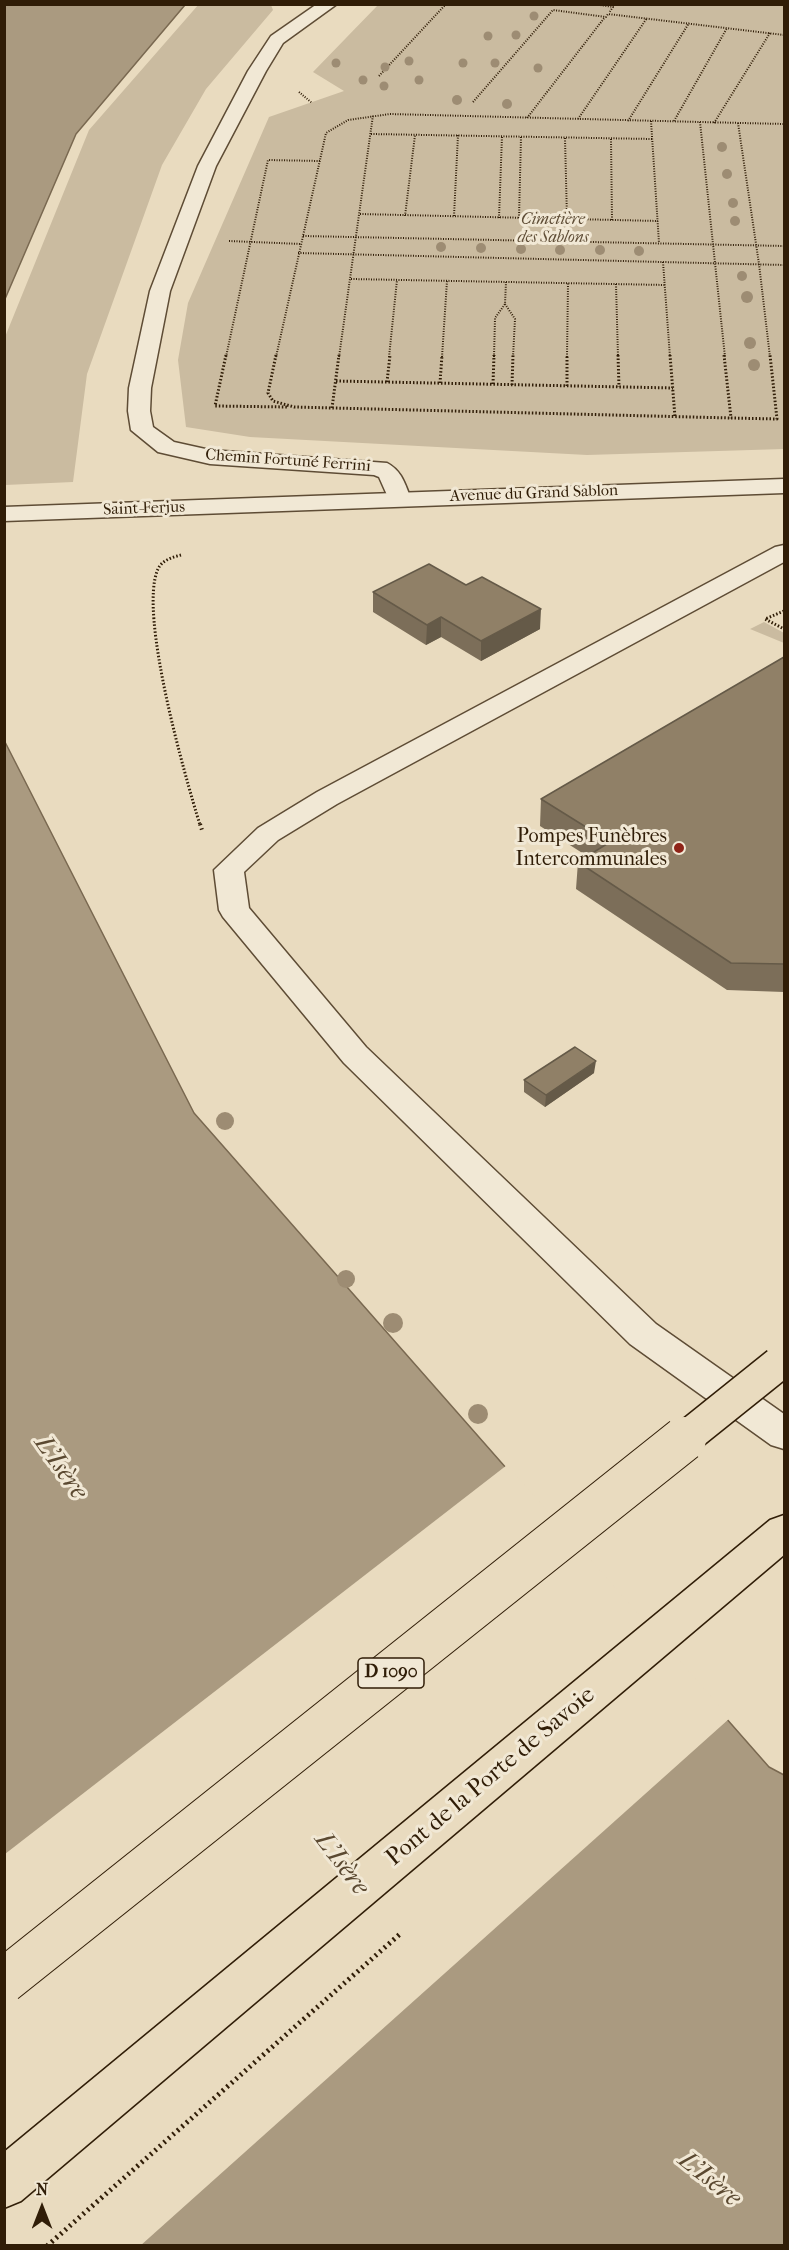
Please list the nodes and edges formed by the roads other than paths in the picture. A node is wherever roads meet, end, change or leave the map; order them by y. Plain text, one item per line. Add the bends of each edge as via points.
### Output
1 (328, 4) edge
2 (784, 486) edge
3 (399, 499) junction
4 (283, 503) joint
5 (4, 514) edge
6 (784, 552) edge
7 (781, 1361) edge
8 (784, 1434) edge
9 (784, 1532) edge
10 (4, 1982) edge
11 (4, 2184) edge

1 - 3 street, Chemin Fortuné Ferrini via 277,40 207,166 160,291 139,411 142,430 166,447 210,456 379,468 389,473
2 - 3 street, Avenue du Grand Sablon
3 - 4 street, Avenue du Grand Sablon
4 - 5 street, Saint-Ferjus
6 - 8 street via 327,798 268,834 229,870 234,910 355,1055 643,1334
7 - 10 main road, D 1090, bridge
9 - 11 main road, Pont de la Porte de Savoie

